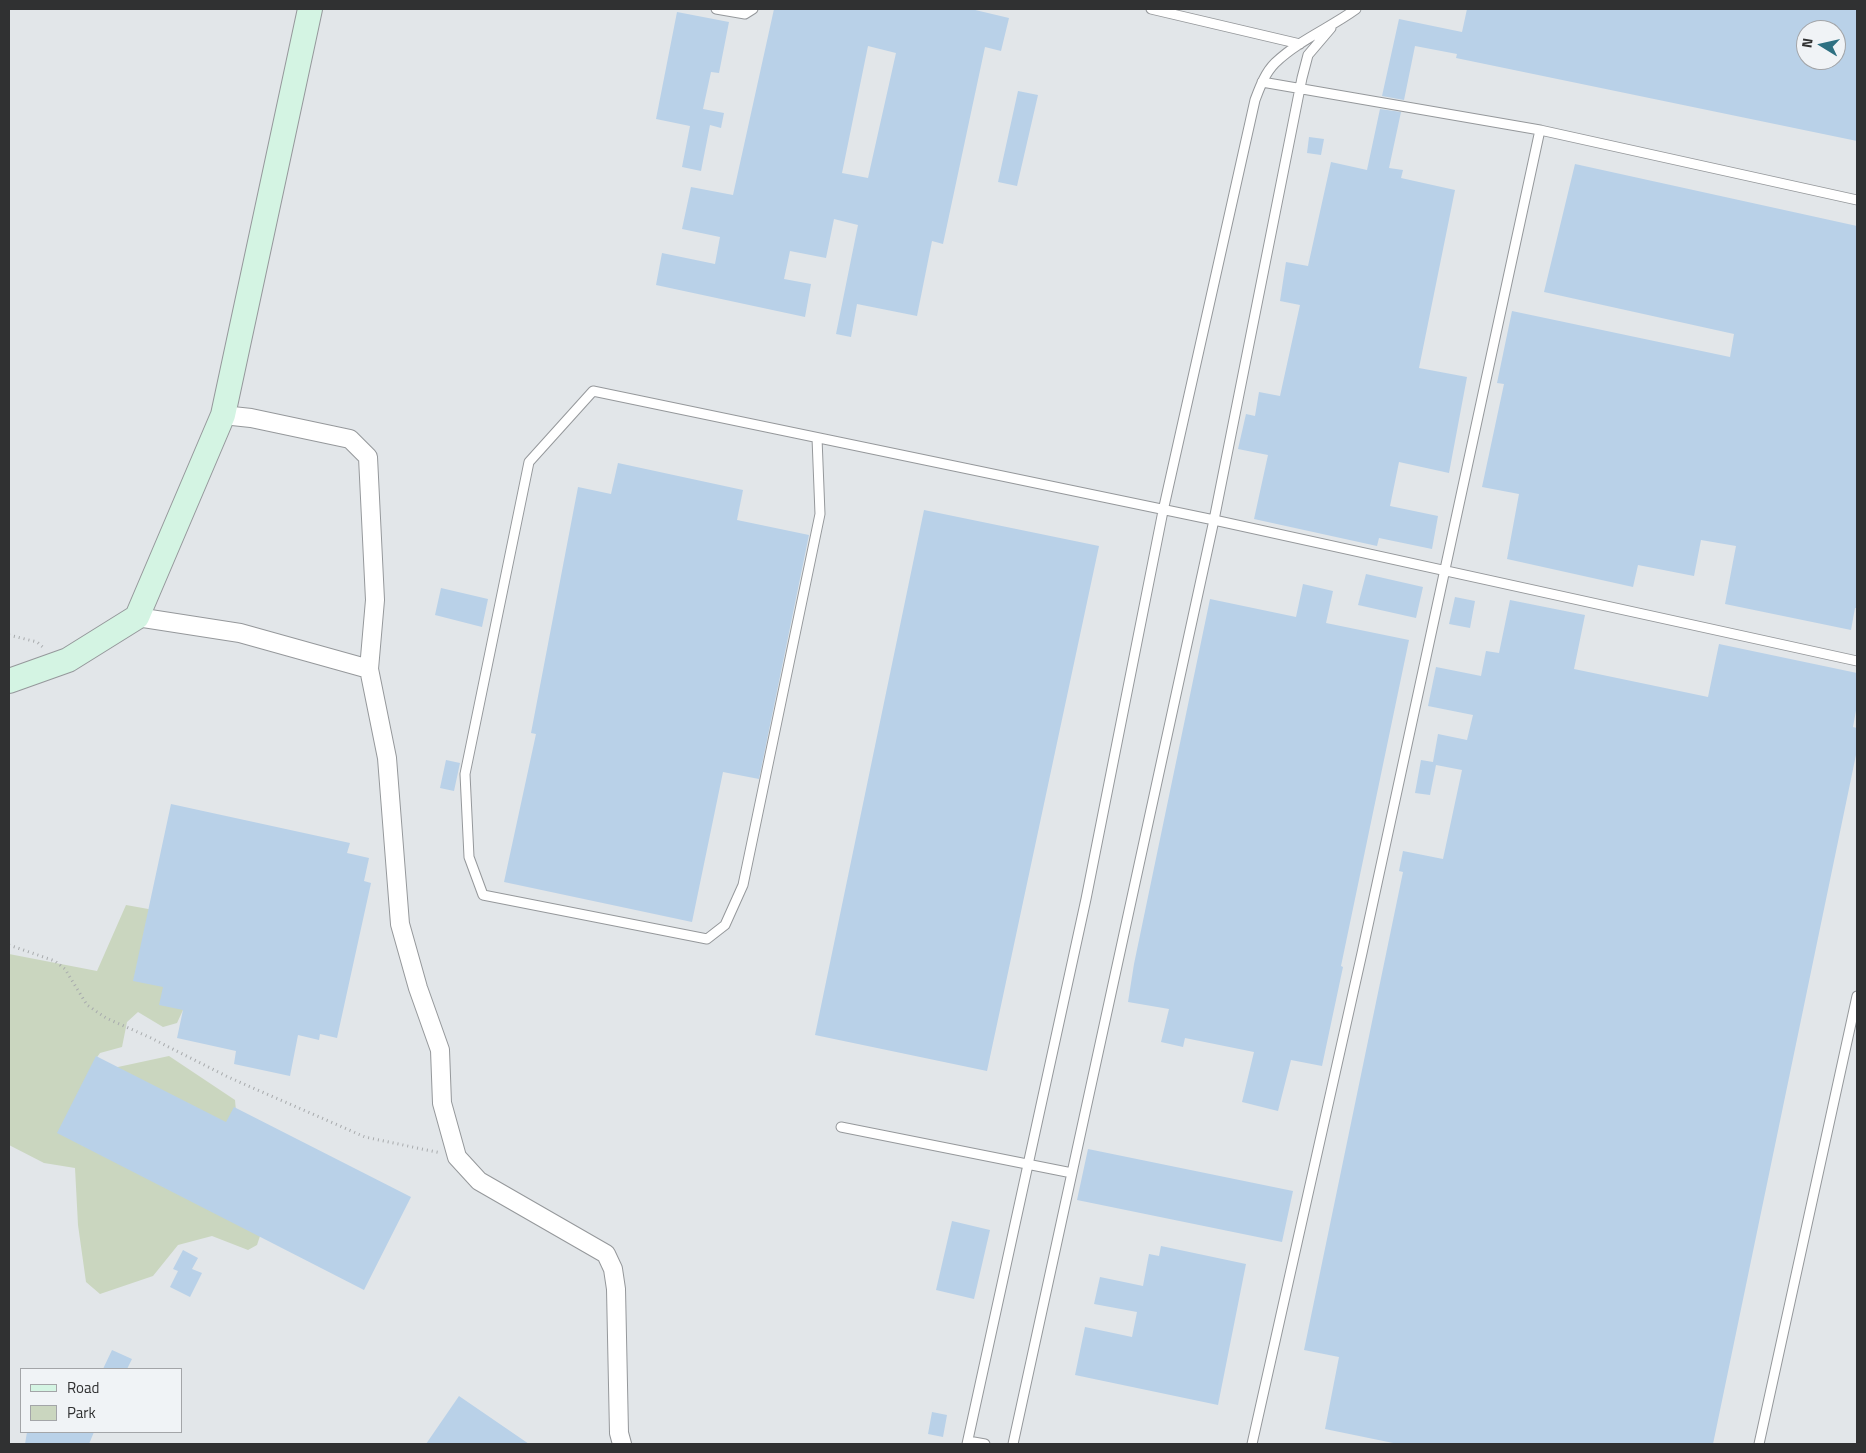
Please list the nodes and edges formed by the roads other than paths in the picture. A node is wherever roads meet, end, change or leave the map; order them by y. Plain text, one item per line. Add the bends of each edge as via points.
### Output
1 (310, 9) edge
2 (716, 9) edge
3 (753, 9) edge
4 (1151, 9) edge
5 (1356, 9) edge
6 (1340, 19) junction
7 (1300, 44) junction
8 (1262, 82) junction
9 (1300, 89) junction
10 (1540, 130) junction
11 (1857, 200) edge
12 (223, 416) junction
13 (817, 438) junction
14 (1163, 511) junction
15 (1214, 520) junction
16 (1445, 570) junction
17 (137, 617) junction
18 (1857, 661) edge
19 (369, 669) junction
20 (9, 681) edge
21 (1857, 996) edge
22 (841, 1127) dead end
23 (1028, 1165) junction
24 (1072, 1173) junction
25 (968, 1443) edge
26 (622, 1444) edge
27 (985, 1444) edge
28 (1013, 1444) edge
29 (1252, 1444) edge
30 (1758, 1444) edge

1 - 12 street
2 - 3 lane via 745,14
4 - 7 lane
5 - 6 lane
6 - 7 lane
6 - 9 lane via 1308,55
7 - 8 lane via 1274,64
8 - 9 lane
8 - 14 lane via 1255,100
9 - 10 lane
9 - 15 lane
10 - 11 lane
10 - 16 lane
12 - 17 street
12 - 19 street via 251,418 350,439 368,457 375,600
13 - 13 lane via 820,514 743,885 725,925 707,939 483,895 469,857 465,774 529,462 592,392
13 - 14 lane
14 - 15 lane
14 - 23 lane via 1086,899
15 - 16 lane
15 - 24 lane
16 - 18 lane
16 - 29 lane
17 - 19 street via 240,633
17 - 20 street via 68,660
19 - 26 street via 387,758 400,924 440,1050 442,1103 457,1157 480,1181 606,1254 613,1269 616,1289 619,1433
21 - 30 lane
22 - 23 lane
23 - 24 lane
23 - 25 lane
24 - 28 lane
25 - 27 lane

